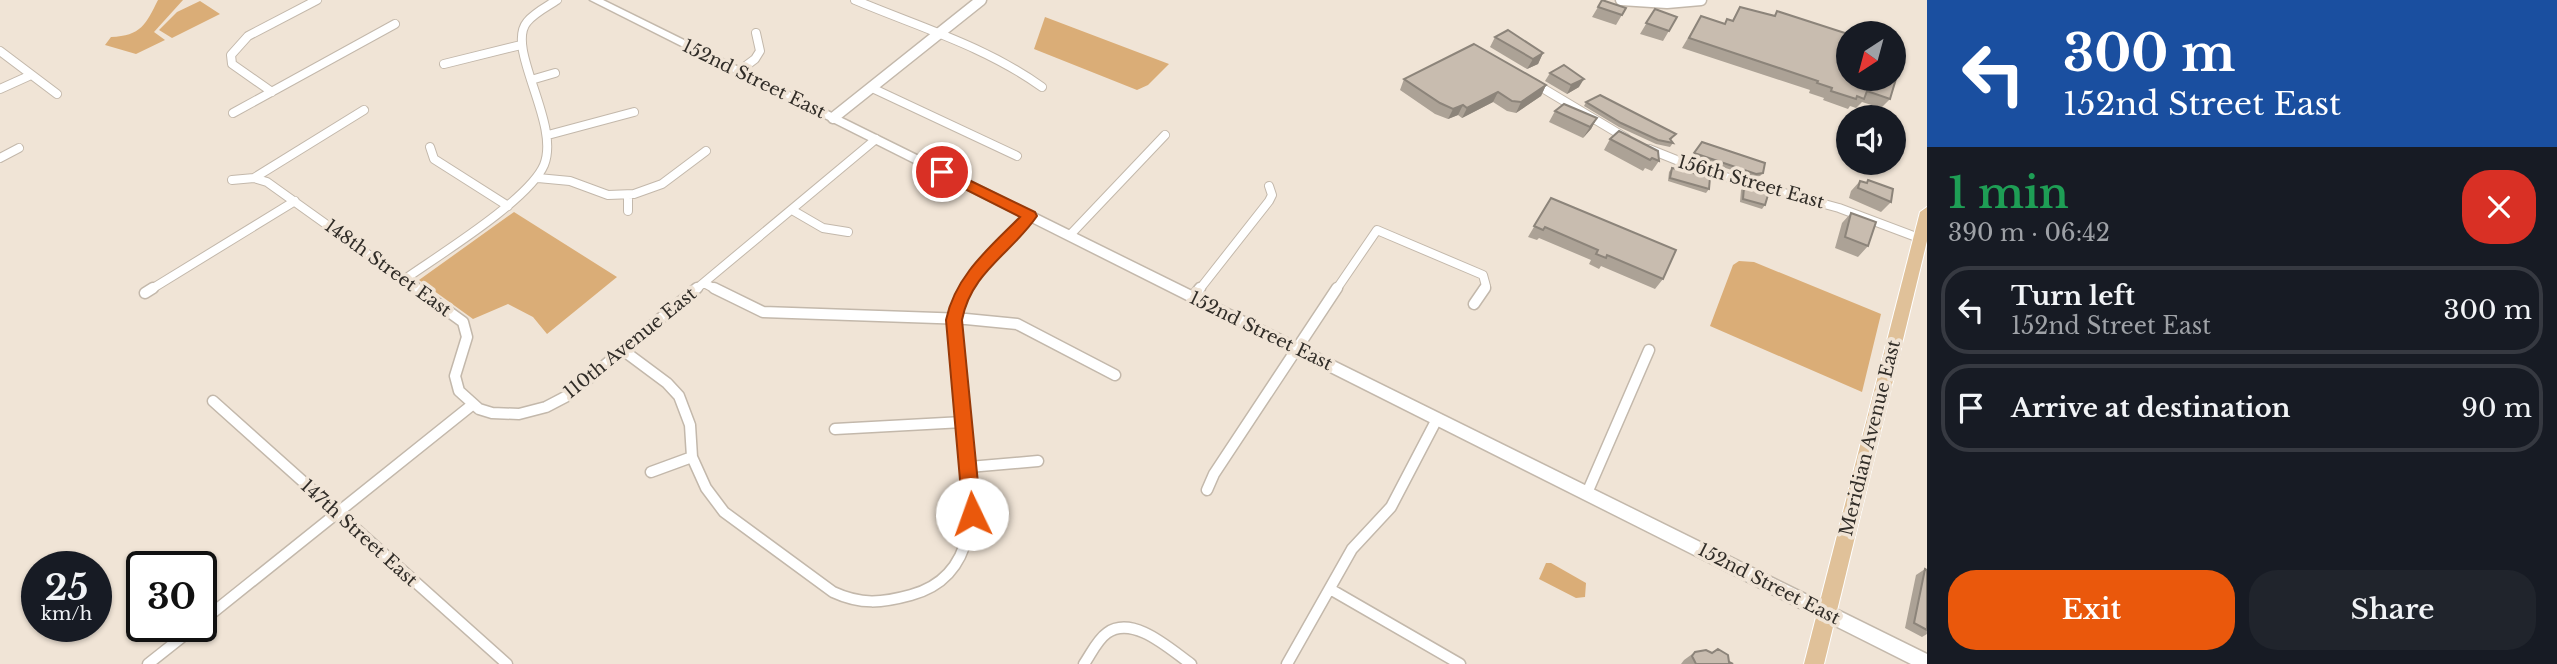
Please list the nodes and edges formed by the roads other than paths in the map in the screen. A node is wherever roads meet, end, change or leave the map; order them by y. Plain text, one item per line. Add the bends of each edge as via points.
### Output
1 (317, 0) edge
2 (557, 0) edge
3 (595, 0) edge
4 (855, 0) edge
5 (981, 0) edge
6 (1621, 0) edge
7 (1701, 0) edge
8 (395, 24) dead end
9 (756, 33) dead end
10 (938, 33) junction
11 (521, 45) junction
12 (0, 51) edge
13 (444, 64) dead end
14 (739, 71) junction
15 (555, 73) dead end
16 (31, 75) junction
17 (1528, 79) edge
18 (531, 80) junction
19 (1042, 87) dead end
20 (872, 88) junction
21 (0, 89) edge
22 (272, 92) junction
23 (57, 94) dead end
24 (364, 110) dead end
25 (634, 111) dead end
26 (233, 113) dead end
27 (833, 118) junction
28 (548, 135) junction
29 (1165, 135) dead end
30 (876, 139) junction
31 (1634, 142) edge
32 (430, 147) dead end
33 (1643, 147) edge
34 (19, 148) dead end
35 (706, 151) dead end
36 (1017, 156) dead end
37 (0, 158) edge
38 (254, 178) junction
39 (538, 178) junction
40 (232, 180) dead end
41 (1269, 186) dead end
42 (628, 195) junction
43 (296, 201) junction
44 (508, 206) junction
45 (792, 210) junction
46 (628, 211) dead end
47 (1927, 212) edge
48 (1030, 216) junction
49 (848, 232) dead end
50 (1070, 235) junction
51 (1924, 240) edge
52 (405, 279) junction
53 (704, 283) junction
54 (145, 293) dead end
55 (1193, 298) junction
56 (1474, 304) dead end
57 (954, 320) junction
58 (1296, 348) junction
59 (1649, 350) dead end
60 (624, 351) junction
61 (1115, 375) dead end
62 (213, 401) dead end
63 (472, 405) junction
64 (1437, 419) junction
65 (963, 422) junction
66 (835, 429) dead end
67 (692, 457) junction
68 (1038, 461) dead end
69 (969, 467) junction
70 (651, 472) dead end
71 (1207, 491) dead end
72 (1587, 494) junction
73 (337, 514) junction
74 (1330, 589) junction
75 (217, 609) edge
76 (1827, 613) junction
77 (176, 642) edge
78 (1927, 663) edge
79 (148, 664) edge
80 (507, 664) edge
81 (1084, 664) edge
82 (1191, 664) edge
83 (1287, 664) edge
84 (1460, 664) edge
85 (1814, 664) edge

1 - 22 street via 246,36 231,49 232,64
2 - 11 street via 526,22
3 - 14 main road, 152nd Street East
4 - 10 street
5 - 10 street
6 - 7 street
8 - 22 street
9 - 14 street via 761,51
10 - 19 street via 1003,62
10 - 20 street
11 - 13 street
11 - 18 street
12 - 16 street
14 - 27 main road, 152nd Street East
15 - 18 street
16 - 21 street
16 - 23 street
17 - 31 street
18 - 28 street
20 - 27 street
20 - 36 street
22 - 26 street
24 - 38 street
25 - 28 street
27 - 30 main road, 152nd Street East
28 - 39 street via 549,154
29 - 50 street
30 - 45 street, 110th Avenue East
30 - 48 main road, 152nd Street East
32 - 44 street via 434,159
33 - 51 street, 156th Street East via 1704,171 1839,208
34 - 37 street
35 - 42 street via 662,184
38 - 40 street
38 - 43 street, 148th Street East
39 - 42 street
39 - 44 street
41 - 55 street via 1269,201
42 - 46 street
43 - 52 street, 148th Street East
43 - 54 street
44 - 52 street
45 - 49 street via 823,228
45 - 53 street, 110th Avenue East
47 - 51 main road, Meridian Avenue East
48 - 50 main road, 152nd Street East
48 - 57 street via 968,282
50 - 55 main road, 152nd Street East
51 - 76 main road, Meridian Avenue East
52 - 63 street, 148th Street East via 466,326 468,338 456,384
53 - 57 street via 763,312
53 - 60 street, 110th Avenue East
55 - 58 main road, 152nd Street East
56 - 58 street via 1486,286 1483,275 1380,229
57 - 61 street via 1017,324
57 - 65 street
58 - 64 main road, 152nd Street East
58 - 71 street
59 - 72 street
60 - 63 street, 110th Avenue East via 548,407 506,414
60 - 67 street via 679,396 690,425
62 - 73 street, 147th Street East
63 - 73 street
64 - 72 main road, 152nd Street East
64 - 74 street via 1391,506 1357,542
65 - 66 street
65 - 69 street
67 - 69 street via 724,512 833,592 887,602 930,586 960,557 972,514
67 - 70 street
68 - 69 street
72 - 76 main road, 152nd Street East
73 - 75 street
73 - 80 street, 147th Street East
74 - 83 street
74 - 84 street
76 - 78 main road, 152nd Street East
76 - 85 main road, Meridian Avenue East
77 - 79 street
81 - 82 street via 1103,636 1119,627 1139,630

